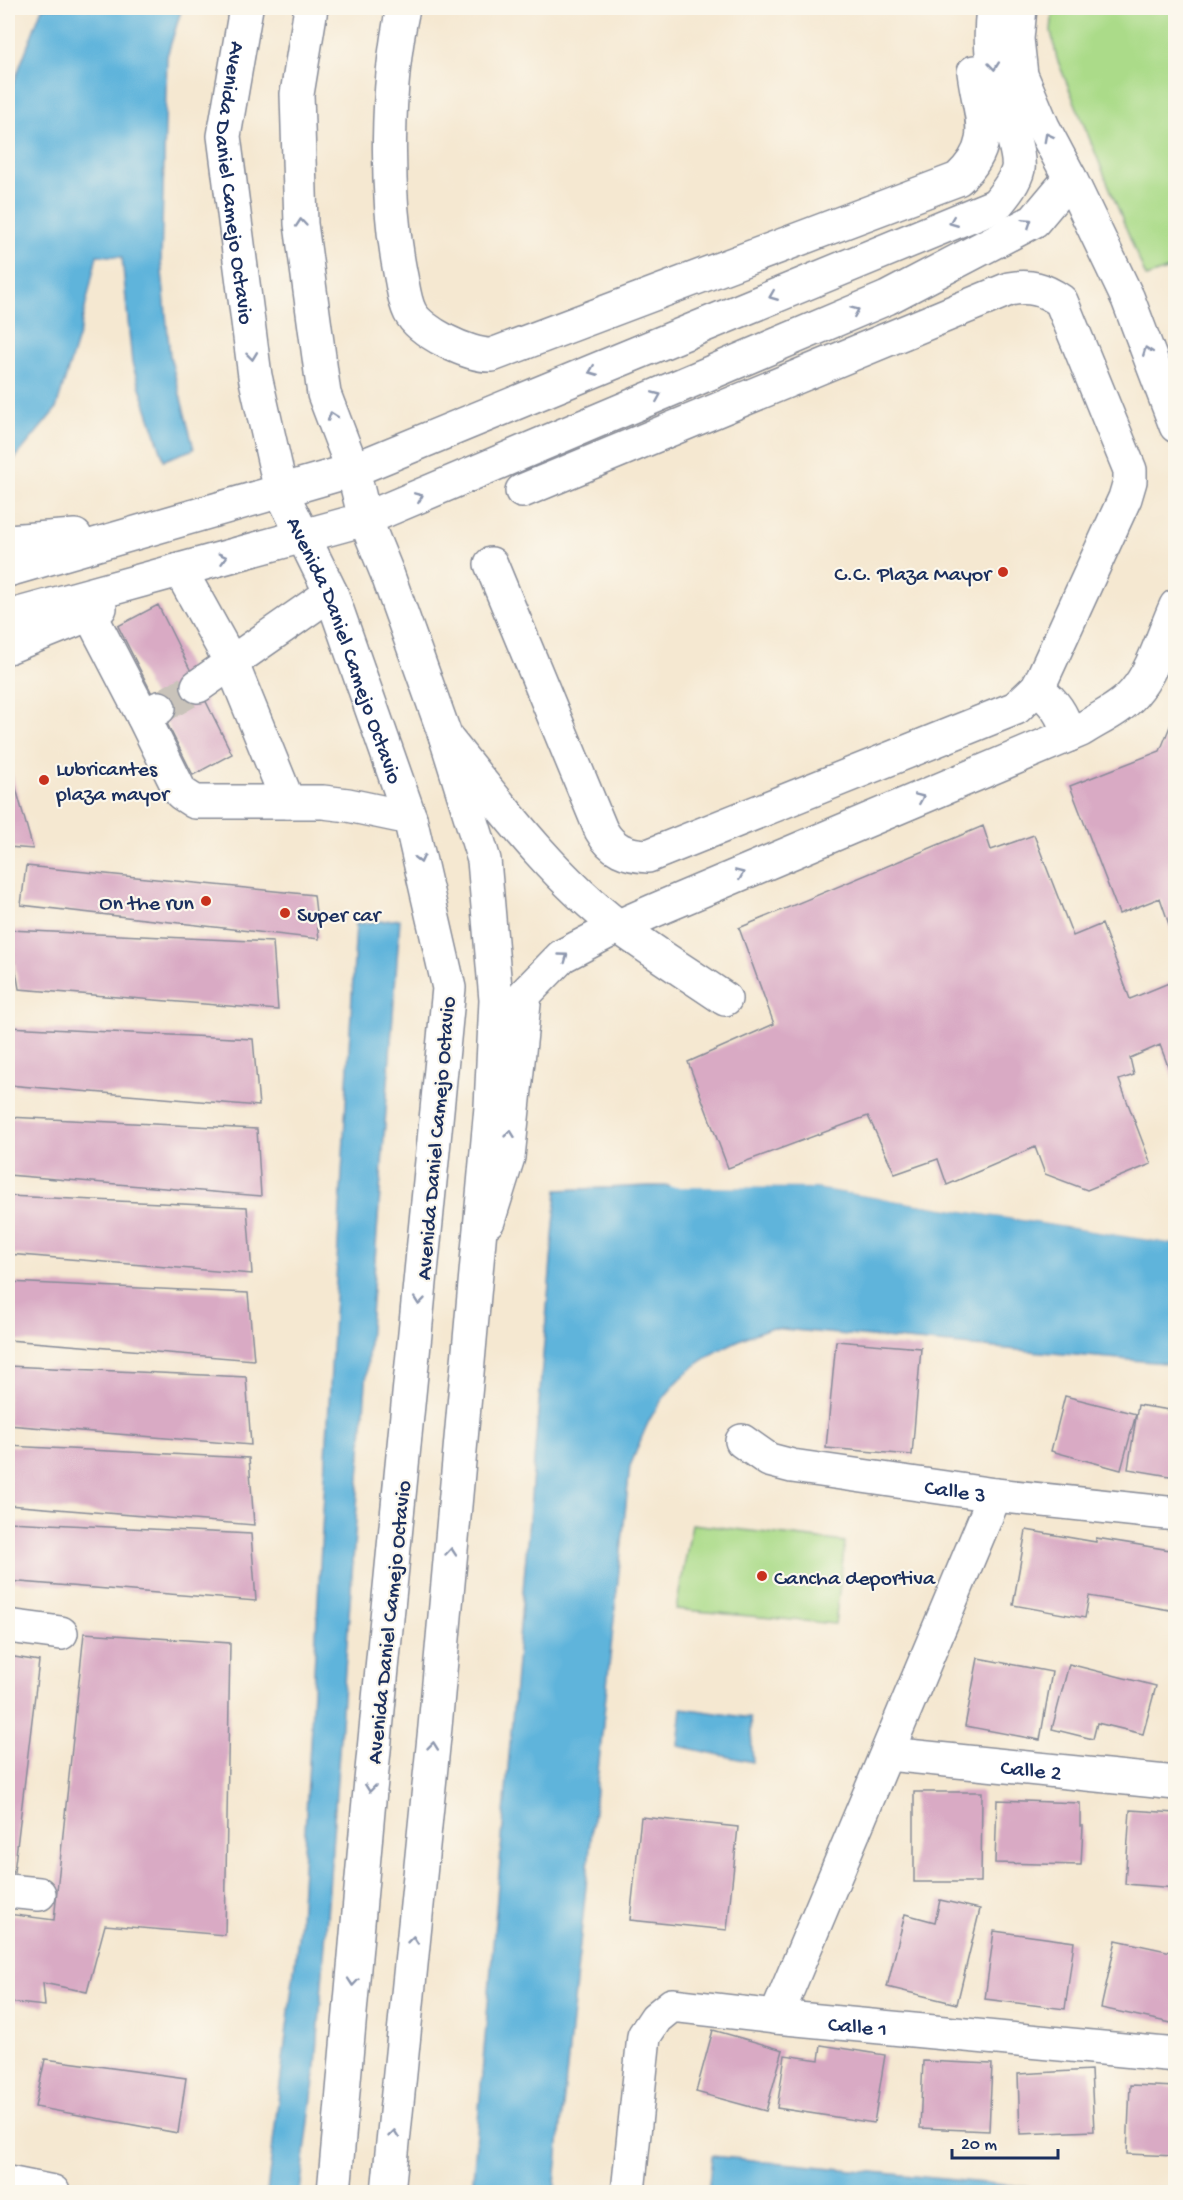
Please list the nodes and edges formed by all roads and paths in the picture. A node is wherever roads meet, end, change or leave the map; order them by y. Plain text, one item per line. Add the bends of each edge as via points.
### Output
1 (246, 8) edge
2 (311, 8) edge
3 (403, 8) edge
4 (970, 8) edge
5 (993, 8) edge
6 (1020, 8) edge
7 (1070, 178) junction
8 (846, 221) junction
9 (869, 257) junction
10 (887, 298) junction
11 (903, 333) junction
12 (1176, 426) edge
13 (353, 470) junction
14 (281, 491) junction
15 (522, 491) dead end
16 (365, 519) junction
17 (145, 530) junction
18 (304, 536) junction
19 (8, 541) edge
20 (490, 564) dead end
21 (8, 570) edge
22 (180, 570) junction
23 (146, 579) junction
24 (331, 593) junction
25 (1176, 606) edge
26 (90, 614) junction
27 (8, 617) edge
28 (8, 647) edge
29 (232, 664) junction
30 (198, 686) tunnel mouth
31 (1037, 688) junction
32 (1069, 735) junction
33 (446, 738) junction
34 (288, 802) junction
35 (410, 818) junction
36 (619, 926) junction
37 (725, 999) dead end
38 (478, 1251) junction
39 (742, 1441) dead end
40 (995, 1495) junction
41 (1176, 1514) edge
42 (8, 1626) edge
43 (61, 1633) dead end
44 (888, 1754) junction
45 (1176, 1783) edge
46 (776, 2017) junction
47 (1176, 2055) edge
48 (8, 2182) edge
49 (53, 2193) edge
50 (333, 2193) edge
51 (388, 2193) edge
52 (628, 2193) edge

1 -> 14 main road, Avenida Daniel Camejo Octavio via 224,136 255,376
13 -> 2 main road via 324,394 301,224 297,94
3 - 8 main road via 391,102 390,197 406,303 418,324 429,332 467,350 492,354
4 - 8 main road via 970,40 983,128 979,153 958,179
5 -> 9 main road via 996,81 1018,168 1010,188 996,205
7 -> 6 main road via 1021,75 1017,39
10 -> 7 main road via 1034,220
12 -> 7 main road via 1128,299
8 - 9 main road
9 - 10 main road
9 -> 13 main road
10 - 11 main road
16 -> 10 main road
11 - 15 main road
11 - 31 main road via 1009,289 1032,287 1048,292 1061,302 1130,470 1125,498
13 - 14 main road
13 - 16 main road
14 - 17 main road
14 - 18 main road, Avenida Daniel Camejo Octavio
16 - 18 main road
16 - 33 main road
17 - 19 main road
17 - 21 main road
22 -> 18 main road
18 - 24 main road, Avenida Daniel Camejo Octavio
20 - 31 main road via 601,830 613,847 635,856 671,848 1016,708
22 - 23 main road
22 - 29 main road
23 - 26 main road
23 - 27 main road
24 - 29 main road
24 - 35 main road, Avenida Daniel Camejo Octavio
25 - 32 main road via 1146,676 1133,694
26 - 28 main road
26 - 34 main road via 151,712 181,793 195,802
29 - 30 main road
29 - 34 main road
31 - 32 main road via 1063,715
36 -> 32 main road
33 - 36 main road via 522,832 571,884
33 - 38 main road via 484,860 496,1000 492,1107
34 - 35 main road via 348,805
35 -> 50 main road, Avenida Daniel Camejo Octavio via 449,988
36 - 37 main road
38 -> 36 main road via 508,1157 525,994 562,956
51 -> 38 main road
39 - 40 main road, Calle 3 via 769,1460 792,1466
40 - 41 main road, Calle 3
40 - 44 main road
42 - 43 main road
44 - 45 main road, Calle 2
44 - 46 main road
46 - 47 main road, Calle 1
46 - 52 main road, Calle 1 via 672,2005 656,2018 644,2036
48 - 49 main road

